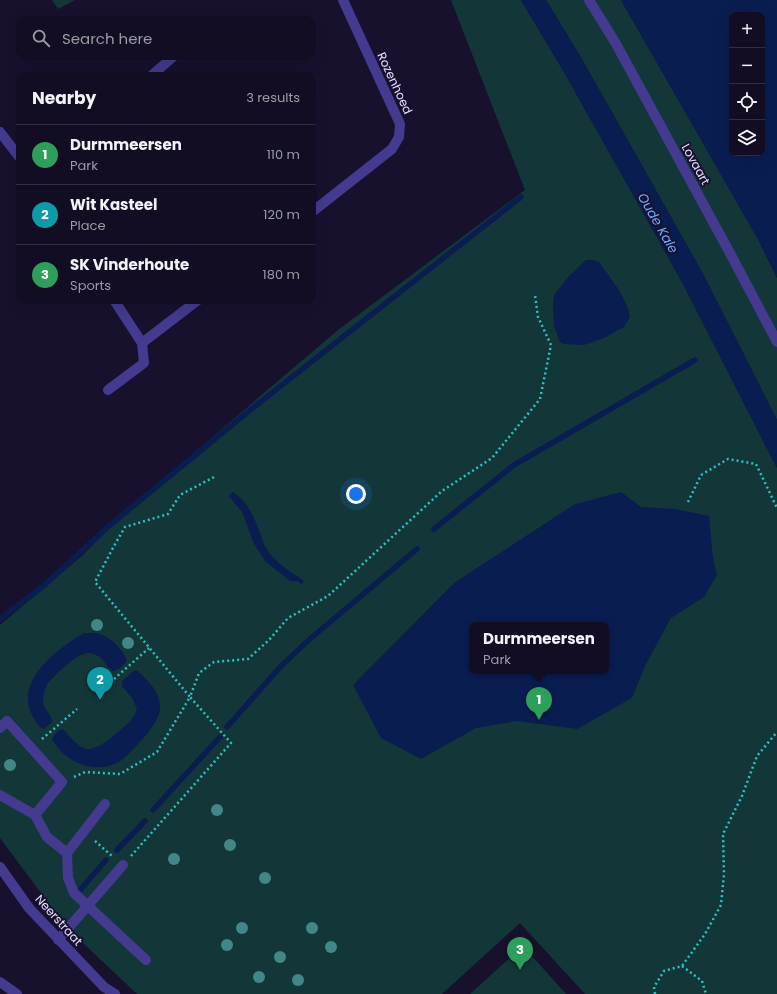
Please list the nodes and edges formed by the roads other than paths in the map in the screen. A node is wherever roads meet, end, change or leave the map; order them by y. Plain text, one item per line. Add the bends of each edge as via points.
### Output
1 (343, 0) edge
2 (589, 0) edge
3 (169, 60) edge
4 (156, 72) edge
5 (0, 132) edge
6 (16, 153) edge
7 (316, 209) edge
8 (117, 304) edge
9 (193, 304) edge
10 (777, 342) edge
11 (142, 343) junction
12 (108, 390) dead end
13 (0, 728) edge
14 (0, 795) edge
15 (105, 804) dead end
16 (34, 815) junction
17 (67, 853) junction
18 (123, 865) road end
19 (0, 867) edge
20 (88, 905) junction
21 (58, 940) junction
22 (146, 960) dead end
23 (0, 982) edge
24 (106, 991) edge
25 (17, 994) edge
26 (115, 994) edge

1 - 7 street, Rozenhoed via 400,124 399,137 392,149
2 - 10 street, Lovaart via 615,42
3 - 4 street
5 - 6 street
8 - 11 street
9 - 11 street
11 - 12 street via 144,363
13 - 16 street via 7,721 62,782
14 - 16 street
15 - 17 street
16 - 17 street via 48,837
17 - 20 street via 68,878 74,893
18 - 20 street
19 - 21 street, Neerstraat via 29,908
20 - 21 street
20 - 22 street
21 - 24 street, Neerstraat
23 - 25 street
24 - 26 street, Neerstraat

